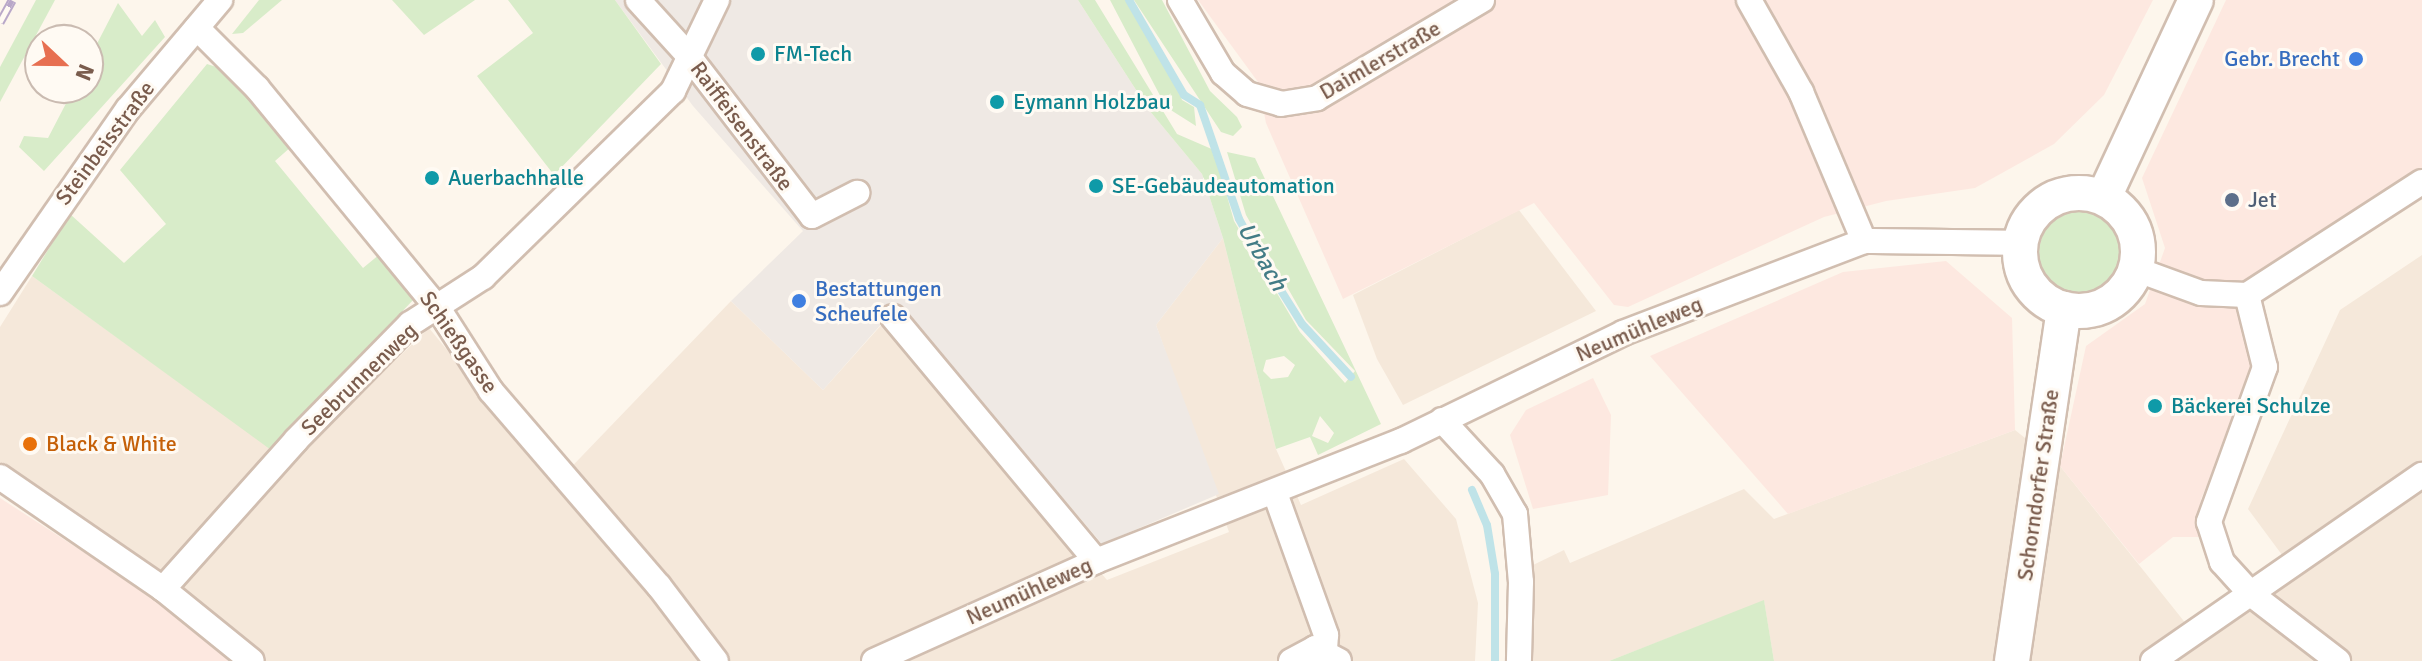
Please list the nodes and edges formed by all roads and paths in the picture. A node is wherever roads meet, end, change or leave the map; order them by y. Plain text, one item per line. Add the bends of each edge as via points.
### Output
1 (220, 0) edge
2 (638, 0) edge
3 (717, 0) edge
4 (1180, 0) edge
5 (1482, 0) edge
6 (1749, 0) edge
7 (2196, 0) edge
8 (197, 28) junction
9 (688, 55) junction
10 (2422, 182) edge
11 (857, 193) dead end
12 (2104, 197) junction
13 (1864, 241) junction
14 (2020, 243) junction
15 (2135, 269) junction
16 (0, 293) edge
17 (2247, 295) junction
18 (438, 308) junction
19 (2064, 309) junction
20 (893, 317) dead end
21 (1442, 420) junction
22 (2422, 475) edge
23 (0, 477) edge
24 (1275, 493) junction
25 (1096, 561) junction
26 (163, 589) junction
27 (2251, 594) junction
28 (1332, 655) edge
29 (252, 661) edge
30 (716, 661) edge
31 (874, 661) edge
32 (1291, 661) edge
33 (1519, 661) edge
34 (2012, 661) edge
35 (2153, 661) edge
36 (2338, 661) edge

1 - 8 street, Steinbeisstraße
2 - 9 street, Raiffeisenstraße
3 - 9 street, Seebrunnenweg
4 - 5 street, Daimlerstraße via 1223,73 1247,94 1281,104 1317,98
6 - 13 street via 1801,92
7 - 12 street
8 - 16 street, Steinbeisstraße via 128,109
8 - 18 street, Schießgasse via 257,88
9 - 11 street, Raiffeisenstraße via 812,216
9 - 18 street, Seebrunnenweg via 673,91 483,277
10 - 17 street
12 - 14 street via 2082,192 2049,200 2035,211
12 - 15 street via 2130,220 2138,238
13 - 14 street, Neumühleweg
13 - 21 street, Neumühleweg via 1623,333
14 - 19 street via 2025,277 2048,303
15 - 17 street via 2201,293
15 - 19 street via 2113,301 2089,311
17 - 27 street via 2265,367 2209,522 2222,562
18 - 26 street, Seebrunnenweg via 410,324 296,440
18 - 30 street, Schießgasse via 491,391 659,586
19 - 34 street, Schorndorfer Straße
20 - 25 street
21 - 24 street, Neumühleweg
21 - 33 street via 1492,474 1515,514 1521,582
22 - 27 street
23 - 26 street
24 - 25 street, Neumühleweg
24 - 28 street
25 - 31 street, Neumühleweg
26 - 29 street
27 - 35 street
27 - 36 street
28 - 32 street via 1306,649

